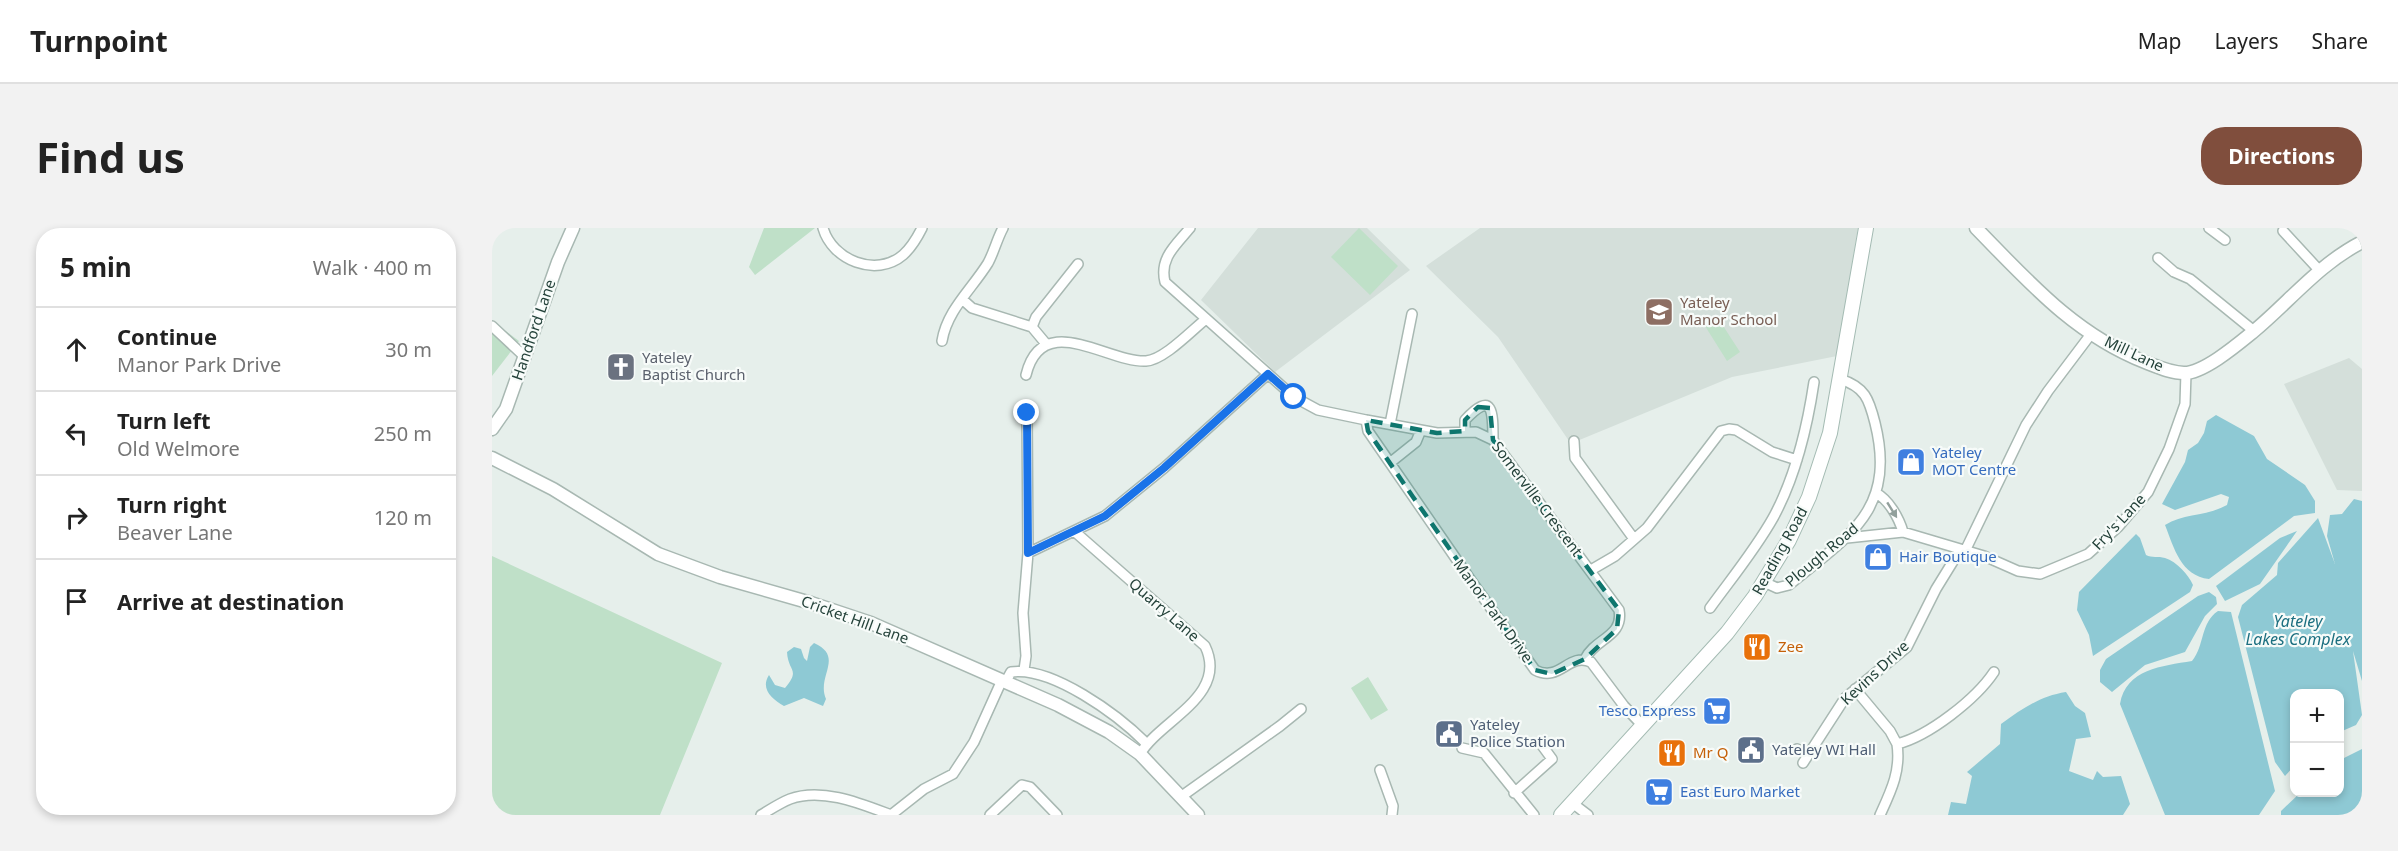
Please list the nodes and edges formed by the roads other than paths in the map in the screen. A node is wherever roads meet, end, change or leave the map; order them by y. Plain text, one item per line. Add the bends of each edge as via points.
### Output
1 (573, 228) edge
2 (823, 228) edge
3 (922, 228) edge
4 (1003, 228) edge
5 (1189, 228) edge
6 (1866, 228) edge
7 (1976, 228) edge
8 (2209, 228) edge
9 (2283, 231) dead end
10 (2225, 240) dead end
11 (2362, 242) edge
12 (2158, 258) dead end
13 (1078, 264) dead end
14 (2319, 270) junction
15 (963, 299) junction
16 (1412, 314) dead end
17 (1206, 319) junction
18 (492, 326) edge
19 (1032, 327) junction
20 (2254, 331) junction
21 (2091, 334) junction
22 (942, 341) dead end
23 (1047, 345) junction
24 (525, 357) junction
25 (2186, 373) junction
26 (1268, 374) junction
27 (1026, 375) dead end
28 (1840, 379) junction
29 (1814, 382) dead end
30 (1027, 413) dead end
31 (1366, 420) junction
32 (1390, 424) junction
33 (492, 429) edge
34 (1421, 430) junction
35 (1465, 431) junction
36 (1493, 440) junction
37 (1574, 441) dead end
38 (492, 458) edge
39 (1797, 460) junction
40 (1390, 462) junction
41 (1876, 493) junction
42 (1074, 531) junction
43 (1903, 532) junction
44 (1847, 538) junction
45 (1634, 539) junction
46 (1963, 550) junction
47 (1028, 553) junction
48 (1591, 570) junction
49 (1764, 582) junction
50 (1710, 608) dead end
51 (1585, 659) junction
52 (1024, 670) junction
53 (1994, 672) dead end
54 (1004, 681) junction
55 (1855, 689) junction
56 (1301, 709) dead end
57 (1643, 726) junction
58 (1541, 744) dead end
59 (1897, 744) junction
60 (1462, 748) dead end
61 (1143, 749) junction
62 (1797, 749) dead end
63 (1552, 759) junction
64 (1564, 761) dead end
65 (1380, 770) dead end
66 (1515, 793) junction
67 (1182, 796) junction
68 (1576, 810) edge
69 (761, 815) edge
70 (891, 815) edge
71 (990, 815) edge
72 (1057, 815) edge
73 (1198, 815) edge
74 (1392, 815) edge
75 (1534, 815) edge
76 (1561, 815) edge
77 (1880, 815) edge

1 - 24 street, Handford Lane
2 - 3 street via 838,254 871,265 902,256
4 - 15 street via 989,262
5 - 17 street via 1166,257 1162,270 1165,282
6 - 28 main road, Reading Road
7 - 21 street, Mill Lane via 2062,314
8 - 10 street
9 - 14 street
11 - 14 street
12 - 20 street
13 - 19 street
14 - 20 street
15 - 19 street via 972,308
15 - 22 street via 951,315
16 - 32 street
17 - 23 street via 1160,357 1147,361 1066,341
17 - 26 street
18 - 24 street
19 - 23 street
20 - 25 street via 2210,363
21 - 25 street, Mill Lane via 2165,370
21 - 46 street, Kevins Drive via 2026,425
23 - 27 street via 1033,358
24 - 33 street, Handford Lane via 506,409
25 - 46 street, Fry's Lane via 2185,404 2148,492 2088,554 2040,574 2018,571
26 - 31 street via 1294,397 1318,410
26 - 42 street via 1105,516
28 - 41 street, Plough Road via 1860,387 1871,410 1878,438
28 - 49 main road, Reading Road via 1830,433 1809,497
29 - 39 street
30 - 47 street
31 - 32 street, Somerville Crescent
31 - 40 street, Manor Park Drive via 1368,431
32 - 34 street, Somerville Crescent
34 - 35 street, Somerville Crescent
34 - 40 street via 1416,442
35 - 36 street, Somerville Crescent
35 - 36 street via 1465,420 1484,406 1493,413
36 - 48 street, Somerville Crescent
37 - 45 street via 1575,458
38 - 54 street, Cricket Hill Lane via 553,489 658,554 871,623
39 - 45 street via 1772,452 1736,430 1721,431 1647,528
39 - 50 street via 1773,518
40 - 51 street, Manor Park Drive via 1535,670 1552,674 1573,661
41 -> 43 street via 1884,497
41 - 44 street, Plough Road via 1865,517
42 - 47 street
42 - 61 street, Quarry Lane via 1205,646 1208,653 1209,675 1203,690
43 - 44 street, Fry's Lane
43 - 46 street, Fry's Lane
44 - 49 street, Plough Road via 1789,585 1777,588
45 - 48 street via 1616,556
46 - 55 street, Kevins Drive via 1936,589 1906,647
47 - 52 street
48 - 51 street, Somerville Crescent via 1621,619 1617,629 1589,650
49 - 57 main road, Reading Road via 1727,633
51 - 57 street
52 - 54 street via 1011,672
52 - 61 street, Cricket Hill Lane via 1086,695 1117,716
53 - 59 street via 1984,687 1948,716 1919,736
54 - 61 street, Cricket Hill Lane
54 - 70 street via 974,742 953,774 924,789
55 - 59 street
55 - 62 street, Kevins Drive via 1840,704 1806,759
56 - 67 street
57 - 68 main road, Reading Road via 1591,783
58 - 63 street
59 - 77 street via 1898,772
60 - 66 street via 1484,753
61 - 67 street, Cricket Hill Lane
63 - 64 street
63 - 66 street
65 - 74 street via 1393,806
66 - 75 street
67 - 73 street, Cricket Hill Lane
68 - 76 main road, Reading Road
69 - 70 street via 793,798 808,796 854,801
71 - 72 street via 1022,785

